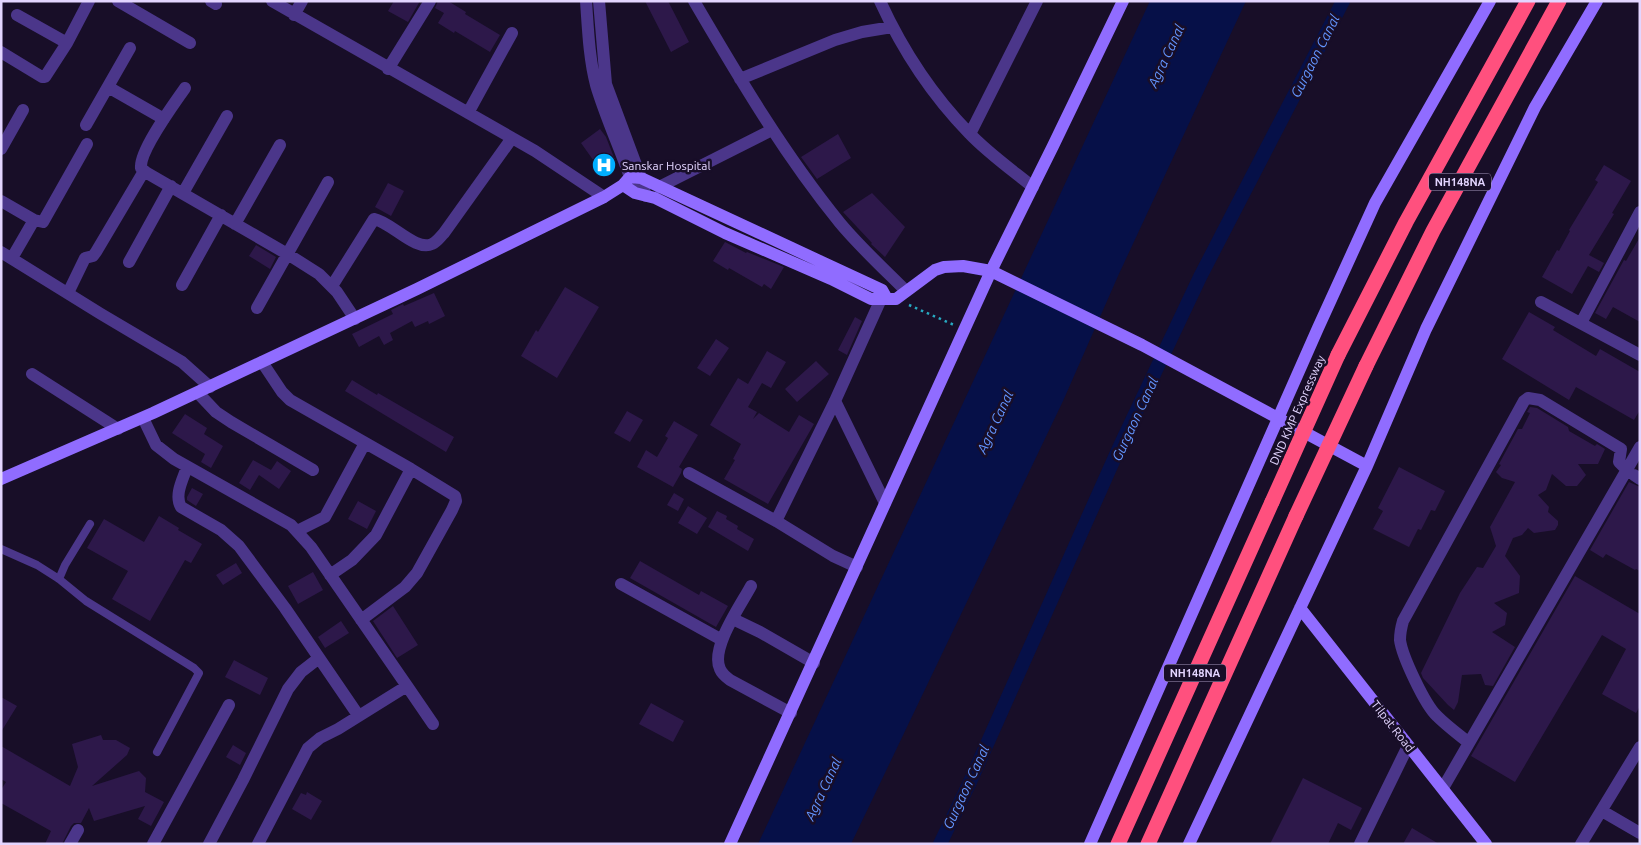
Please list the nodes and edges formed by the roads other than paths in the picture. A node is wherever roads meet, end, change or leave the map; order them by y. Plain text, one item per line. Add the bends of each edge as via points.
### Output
1 (89, 1) edge
2 (118, 1) edge
3 (272, 1) edge
4 (302, 1) edge
5 (430, 1) edge
6 (586, 1) edge
7 (598, 1) edge
8 (694, 1) edge
9 (880, 1) edge
10 (1037, 1) edge
11 (1122, 1) edge
12 (1490, 1) edge
13 (1528, 1) edge
14 (1559, 1) edge
15 (1597, 1) edge
16 (17, 15) dead end
17 (294, 15) junction
18 (892, 27) junction
19 (512, 33) dead end
20 (67, 43) junction
21 (190, 43) dead end
22 (130, 48) dead end
23 (1, 52) edge
24 (388, 69) junction
25 (740, 80) junction
26 (108, 87) junction
27 (184, 88) dead end
28 (23, 110) dead end
29 (468, 112) junction
30 (227, 116) dead end
31 (164, 119) junction
32 (86, 125) dead end
33 (772, 130) junction
34 (970, 134) junction
35 (512, 138) junction
36 (87, 144) dead end
37 (280, 145) dead end
38 (1, 149) edge
39 (144, 171) junction
40 (631, 180) junction
41 (328, 182) dead end
42 (171, 186) junction
43 (659, 187) junction
44 (1033, 187) junction
45 (183, 193) junction
46 (640, 194) junction
47 (604, 197) junction
48 (1, 201) edge
49 (1640, 212) edge
50 (221, 215) junction
51 (34, 220) junction
52 (235, 224) junction
53 (7, 255) edge
54 (289, 255) junction
55 (129, 262) dead end
56 (991, 271) junction
57 (182, 285) dead end
58 (332, 286) junction
59 (68, 293) junction
60 (892, 297) junction
61 (1541, 302) dead end
62 (257, 308) dead end
63 (355, 319) junction
64 (1580, 324) junction
65 (1640, 355) edge
66 (262, 362) junction
67 (32, 374) dead end
68 (210, 387) junction
69 (198, 393) junction
70 (835, 401) junction
71 (143, 418) junction
72 (1278, 418) junction
73 (118, 429) junction
74 (365, 443) junction
75 (1640, 447) edge
76 (1367, 466) junction
77 (187, 467) junction
78 (411, 469) junction
79 (313, 470) dead end
80 (689, 474) dead end
81 (1634, 475) edge
82 (1, 479) edge
83 (885, 503) junction
84 (776, 522) junction
85 (90, 524) dead end
86 (296, 531) junction
87 (1, 548) edge
88 (857, 567) junction
89 (330, 575) junction
90 (60, 579) junction
91 (621, 584) dead end
92 (751, 586) dead end
93 (1300, 608) junction
94 (733, 619) junction
95 (362, 620) junction
96 (722, 640) junction
97 (320, 658) junction
98 (814, 663) junction
99 (407, 686) junction
100 (229, 705) dead end
101 (791, 713) junction
102 (358, 715) junction
103 (432, 724) dead end
104 (1469, 743) junction
105 (1408, 746) junction
106 (1640, 747) edge
107 (157, 752) dead end
108 (1443, 788) junction
109 (1602, 811) junction
110 (78, 830) dead end
111 (1640, 833) edge
112 (70, 844) edge
113 (153, 844) edge
114 (209, 844) edge
115 (258, 844) edge
116 (730, 844) edge
117 (1090, 844) edge
118 (1118, 844) edge
119 (1148, 844) edge
120 (1189, 844) edge
121 (1360, 844) edge
122 (1486, 844) edge
123 (1581, 844) edge

1 - 20 street
2 - 21 street
3 - 17 street
4 - 17 street
5 - 24 street
6 - 40 street via 596,83
7 - 40 street via 606,84
8 - 25 street
9 - 18 street
10 - 34 street
11 - 44 street
12 - 72 street via 1376,203
13 - 118 highway, DND KMP Expressway / NH148NA, bridge via 1406,222 1338,355
14 - 119 highway, NH148NA, bridge via 1433,231 1366,366
15 - 76 street via 1535,107 1426,329
16 - 20 street
17 - 24 street
18 - 25 street via 835,40
18 - 34 street via 928,84
19 - 29 street
20 - 23 street via 44,78
22 - 26 street
24 - 29 street
25 - 33 street
26 - 31 street
26 - 32 street
27 - 31 street
28 - 38 street
29 - 35 street
30 - 45 street
31 - 39 street via 141,162
33 - 43 street
33 - 60 street
34 - 44 street
35 - 47 street
35 - 58 street via 444,233 432,244 418,245 374,219
36 - 51 street via 43,222
37 - 52 street
39 - 42 street
39 - 59 street via 96,252 85,258
40 - 43 street
40 - 46 street
40 - 46 street
40 - 47 street
41 - 54 street
42 - 45 street
42 - 55 street
43 - 60 street
44 - 56 street
45 - 50 street
46 - 60 street via 871,299
47 - 63 street
48 - 51 street
49 - 64 street
50 - 52 street
50 - 57 street
51 - 53 street
52 - 54 street
53 - 59 street
54 - 58 street
54 - 62 street
56 - 60 street via 963,266 944,267
56 - 72 street via 1098,322
56 - 83 street
58 - 63 street
59 - 68 street via 182,362
60 - 70 street
61 - 64 street
63 - 66 street
64 - 65 street
66 - 68 street
66 - 74 street via 290,400
67 - 73 street
68 - 69 street
69 - 71 street
69 - 79 street via 216,412
70 - 83 street
70 - 84 street
71 - 73 street
71 - 77 street via 156,445
72 - 76 street
72 - 117 street
73 - 82 street
74 - 78 street
74 - 86 street via 325,517
75 - 81 street
76 - 93 street
77 - 86 street via 291,525
77 - 97 street via 178,494 181,507 221,530 238,546
78 - 89 street via 376,535 352,560
78 - 95 street via 455,496 456,501 417,573 405,587
80 - 84 street
81 - 104 street
81 - 104 street via 1619,462 1621,449 1540,400 1528,398 1524,401 1403,621 1400,632 1404,653 1429,707
83 - 88 street
84 - 88 street
85 - 90 lane
86 - 89 street
87 - 90 lane
88 - 98 street
89 - 95 street
90 - 107 lane via 86,601 199,673
91 - 96 street
92 - 94 street
93 - 105 street, Tilpat Road
93 - 120 street
94 - 96 street
94 - 98 street
95 - 99 street
96 - 101 street via 718,667 723,674
97 - 102 street
97 - 114 street via 301,672 288,689
98 - 101 street
99 - 102 street
99 - 103 street
100 - 113 street
101 - 116 street
102 - 115 street via 308,748
104 - 108 street
105 - 108 street, Tilpat Road
105 - 121 street
106 - 109 street
108 - 122 street, Tilpat Road
109 - 111 street
109 - 123 street
110 - 112 street

